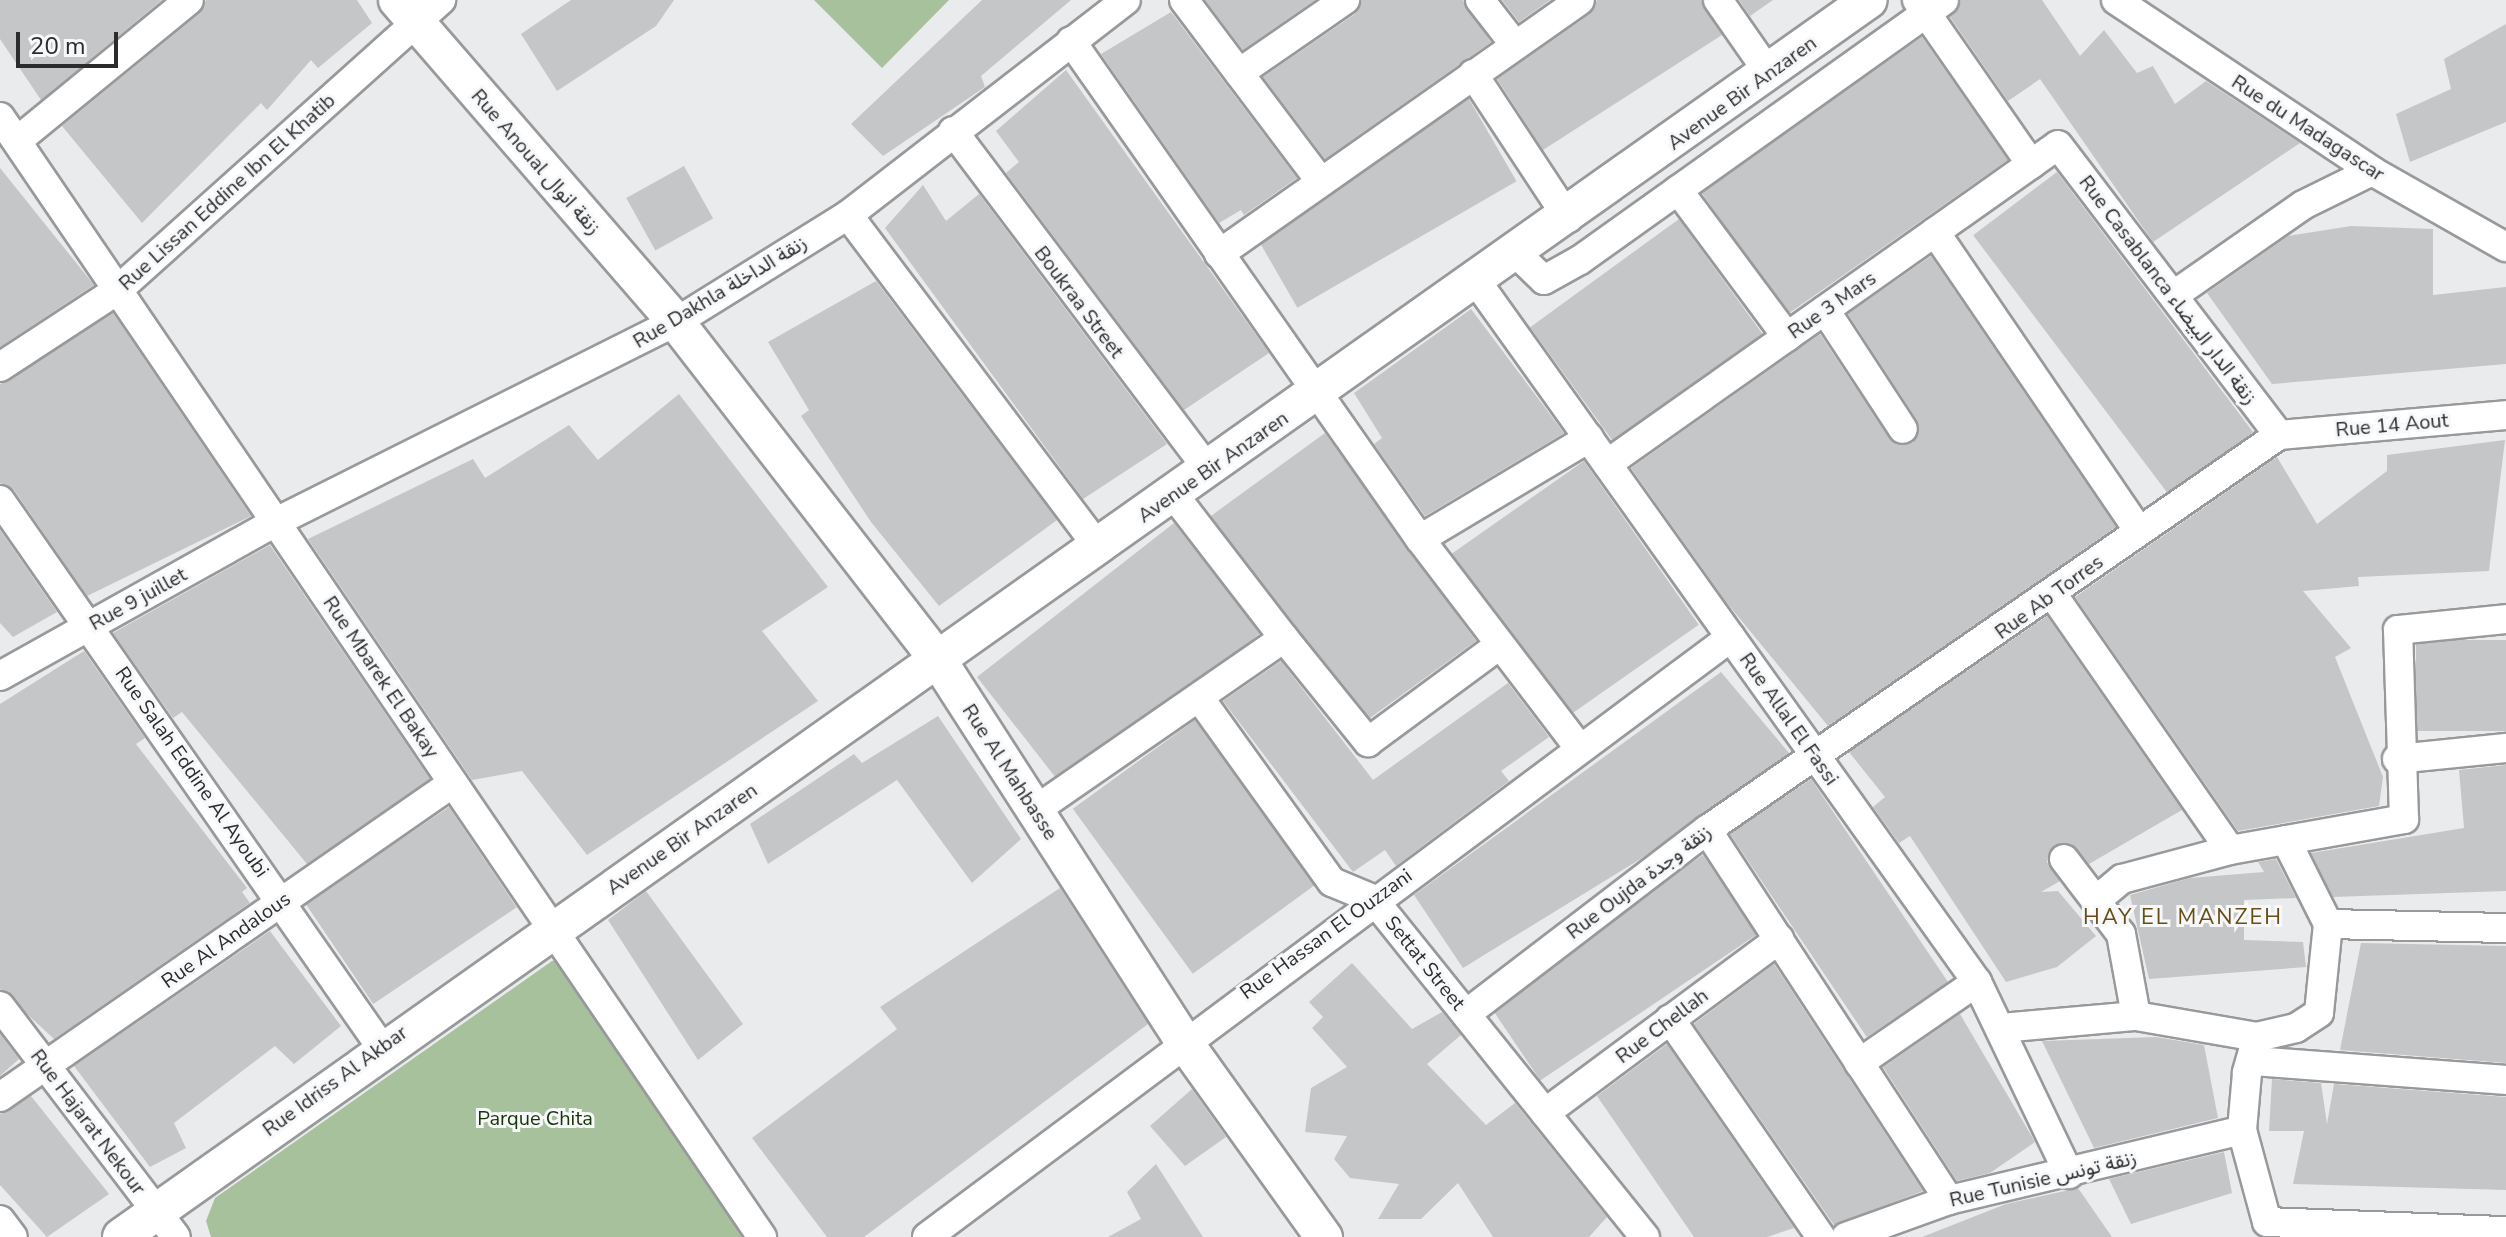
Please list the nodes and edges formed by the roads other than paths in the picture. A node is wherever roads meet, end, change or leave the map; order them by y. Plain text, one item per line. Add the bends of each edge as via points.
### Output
1 (189, 0) edge
2 (441, 0) edge
3 (1126, 0) edge
4 (1184, 0) edge
5 (1345, 0) edge
6 (1480, 0) edge
7 (1580, 0) edge
8 (1718, 0) edge
9 (1869, 0) edge
10 (2116, 0) edge
11 (1929, 4) edge
12 (406, 12) edge
13 (1071, 41) junction
14 (1515, 45) junction
15 (1239, 73) junction
16 (1769, 73) junction
17 (1473, 74) junction
18 (0, 117) edge
19 (953, 131) junction
20 (17, 141) junction
21 (2058, 145) joint
22 (2031, 164) junction
23 (2372, 171) junction
24 (1321, 182) junction
25 (1678, 190) junction
26 (848, 215) junction
27 (1568, 218) junction
28 (1935, 232) junction
29 (2506, 247) edge
30 (1219, 254) junction
31 (1517, 254) junction
32 (1477, 282) junction
33 (119, 289) junction
34 (2174, 295) junction
35 (1825, 310) junction
36 (676, 322) junction
37 (1787, 337) junction
38 (0, 367) edge
39 (1319, 392) junction
40 (2506, 415) edge
41 (1903, 429) dead end
42 (2279, 435) junction
43 (1589, 438) junction
44 (1607, 464) junction
45 (1208, 470) junction
46 (1173, 494) junction
47 (0, 500) edge
48 (276, 522) junction
49 (2139, 531) junction
50 (1420, 539) junction
51 (1098, 547) junction
52 (2053, 595) junction
53 (2506, 619) edge
54 (89, 626) junction
55 (1731, 637) junction
56 (1284, 638) junction
57 (1498, 646) junction
58 (938, 660) junction
59 (0, 676) edge
60 (1201, 700) junction
61 (1579, 748) junction
62 (2506, 748) edge
63 (1819, 759) junction
64 (2397, 759) junction
65 (453, 783) junction
66 (1034, 811) junction
67 (1707, 830) junction
68 (2286, 840) junction
69 (2230, 850) junction
70 (2064, 859) dead end
71 (2099, 898) junction
72 (1373, 899) junction
73 (283, 901) junction
74 (2328, 924) junction
75 (2506, 928) edge
76 (553, 929) junction
77 (1779, 939) junction
78 (1977, 982) junction
79 (0, 1006) edge
80 (1466, 1014) junction
81 (2136, 1016) junction
82 (1670, 1019) junction
83 (2001, 1028) junction
84 (1182, 1039) junction
85 (381, 1047) junction
86 (2255, 1049) junction
87 (1859, 1063) junction
88 (45, 1066) junction
89 (2506, 1080) edge
90 (0, 1097) edge
91 (1545, 1113) junction
92 (2242, 1130) junction
93 (2069, 1174) junction
94 (1949, 1200) junction
95 (0, 1220) edge
96 (166, 1224) edge
97 (2489, 1233) edge
98 (13, 1237) edge
99 (121, 1237) edge
100 (762, 1237) edge
101 (927, 1237) edge
102 (1324, 1237) edge
103 (1645, 1237) edge
104 (1821, 1237) edge
105 (1846, 1237) edge

1 - 20 street
2 - 12 street, Rue Lissan Eddine Ibn El Khatib
3 - 13 street, Rue Dakhla زنقة الداخلة
4 - 15 street
5 - 15 street
6 - 14 street
7 - 14 street
8 - 16 street
9 - 16 street, Avenue Bir Anzaren
10 - 23 street, Rue du Madagascar
11 - 22 street
11 - 25 street
12 - 33 street, Rue Lissan Eddine Ibn El Khatib
12 - 36 street, Rue Anoual زنقة انوال
13 - 19 street, Rue Dakhla زنقة الداخلة
13 - 30 street
14 - 17 street
15 - 24 street
16 - 27 street, Avenue Bir Anzaren
17 - 24 street
17 - 27 street
18 - 20 street, Rue Mbarek El Bakay
19 - 26 street, Rue Dakhla زنقة الداخلة
19 - 45 street, Boukraa Street
20 - 33 street, Rue Mbarek El Bakay
21 - 22 street, Rue 3 Mars
21 - 34 street, Rue Casablanca زنقة الدار البيضاء
22 - 28 street, Rue 3 Mars
23 - 29 street, Rue du Madagascar
23 - 34 street via 2303,205
24 - 30 street
25 - 31 street via 1544,280
25 - 37 street
26 - 36 street, Rue Dakhla زنقة الداخلة
26 - 51 street
27 - 31 street, Avenue Bir Anzaren
28 - 35 street, Rue 3 Mars
28 - 49 street
30 - 39 street
31 - 32 street, Avenue Bir Anzaren
32 - 39 street, Avenue Bir Anzaren
32 - 43 street, Rue Allal El Fassi
33 - 38 street, Rue Lissan Eddine Ibn El Khatib
33 - 48 street, Rue Mbarek El Bakay
34 - 42 street, Rue Casablanca زنقة الدار البيضاء
35 - 37 street, Rue 3 Mars
35 - 41 street
36 - 48 street, Rue Dakhla زنقة الداخلة
36 - 58 street, Rue Al Mahbasse
37 - 44 street, Rue 3 Mars
39 - 45 street, Avenue Bir Anzaren
39 - 50 street
40 - 42 street, Rue 14 Aout
42 - 49 street, Rue Ab Torres
43 - 44 street, Rue Allal El Fassi
43 - 50 street
44 - 55 street, Rue Allal El Fassi
45 - 46 street, Avenue Bir Anzaren
46 - 51 street, Avenue Bir Anzaren
46 - 56 street
47 - 54 street, Rue Salah Eddine Al Ayoubi
48 - 54 street, Rue 9 juillet
48 - 65 street, Rue Mbarek El Bakay
49 - 52 street, Rue Ab Torres
50 - 57 street
51 - 58 street, Avenue Bir Anzaren
52 - 63 street, Rue Ab Torres
52 - 69 street
53 - 64 street via 2398,630
54 - 59 street, Rue 9 juillet
54 - 73 street, Rue Salah Eddine Al Ayoubi
55 - 61 street, Rue Hassan El Ouzzani
55 - 63 street, Rue Allal El Fassi
56 - 57 street via 1368,742
56 - 60 street
57 - 61 street
58 - 66 street, Rue Al Mahbasse
58 - 76 street, Avenue Bir Anzaren
60 - 66 street
60 - 72 street, Settat Street via 1332,882
61 - 72 street, Rue Hassan El Ouzzani
62 - 64 street
63 - 67 street, Rue Oujda زنقة وجدة
63 - 78 street, Rue Allal El Fassi
64 - 68 street via 2404,819
65 - 73 street, Rue Al Andalous
65 - 76 street, Rue Mbarek El Bakay
66 - 84 street, Rue Al Mahbasse
67 - 77 street
67 - 80 street, Rue Oujda زنقة وجدة
68 - 69 street
68 - 74 street
69 - 71 street via 2122,879
70 - 71 street
71 - 81 street via 2121,934
72 - 80 street, Settat Street
72 - 84 street, Rue Hassan El Ouzzani
73 - 85 street, Rue Salah Eddine Al Ayoubi
73 - 88 street, Rue Al Andalous
74 - 75 street
74 - 86 street via 2319,1013
76 - 85 street, Rue Idriss Al Akbar
76 - 100 street, Rue Mbarek El Bakay
77 - 82 street, Rue Chellah
77 - 87 street
78 - 83 street, Rue Allal El Fassi
78 - 87 street
79 - 88 street, Rue Hajarat Nekour
80 - 91 street, Settat Street
81 - 83 street
81 - 86 street
82 - 91 street, Rue Chellah
82 - 104 street
83 - 93 street, Rue Allal El Fassi
84 - 101 street, Rue Hassan El Ouzzani
84 - 102 street, Rue Al Mahbasse
85 - 96 street, Rue Idriss Al Akbar
86 - 89 street
86 - 92 street
87 - 94 street
88 - 90 street, Rue Al Andalous
88 - 96 street, Rue Hajarat Nekour
91 - 103 street, Settat Street
92 - 93 street, Rue Tunisie زنقة تونس
92 - 97 street via 2267,1222
93 - 94 street, Rue Tunisie زنقة تونس
94 - 105 street, Rue Tunisie زنقة تونس
95 - 98 street
96 - 99 street, Rue Idriss Al Akbar

